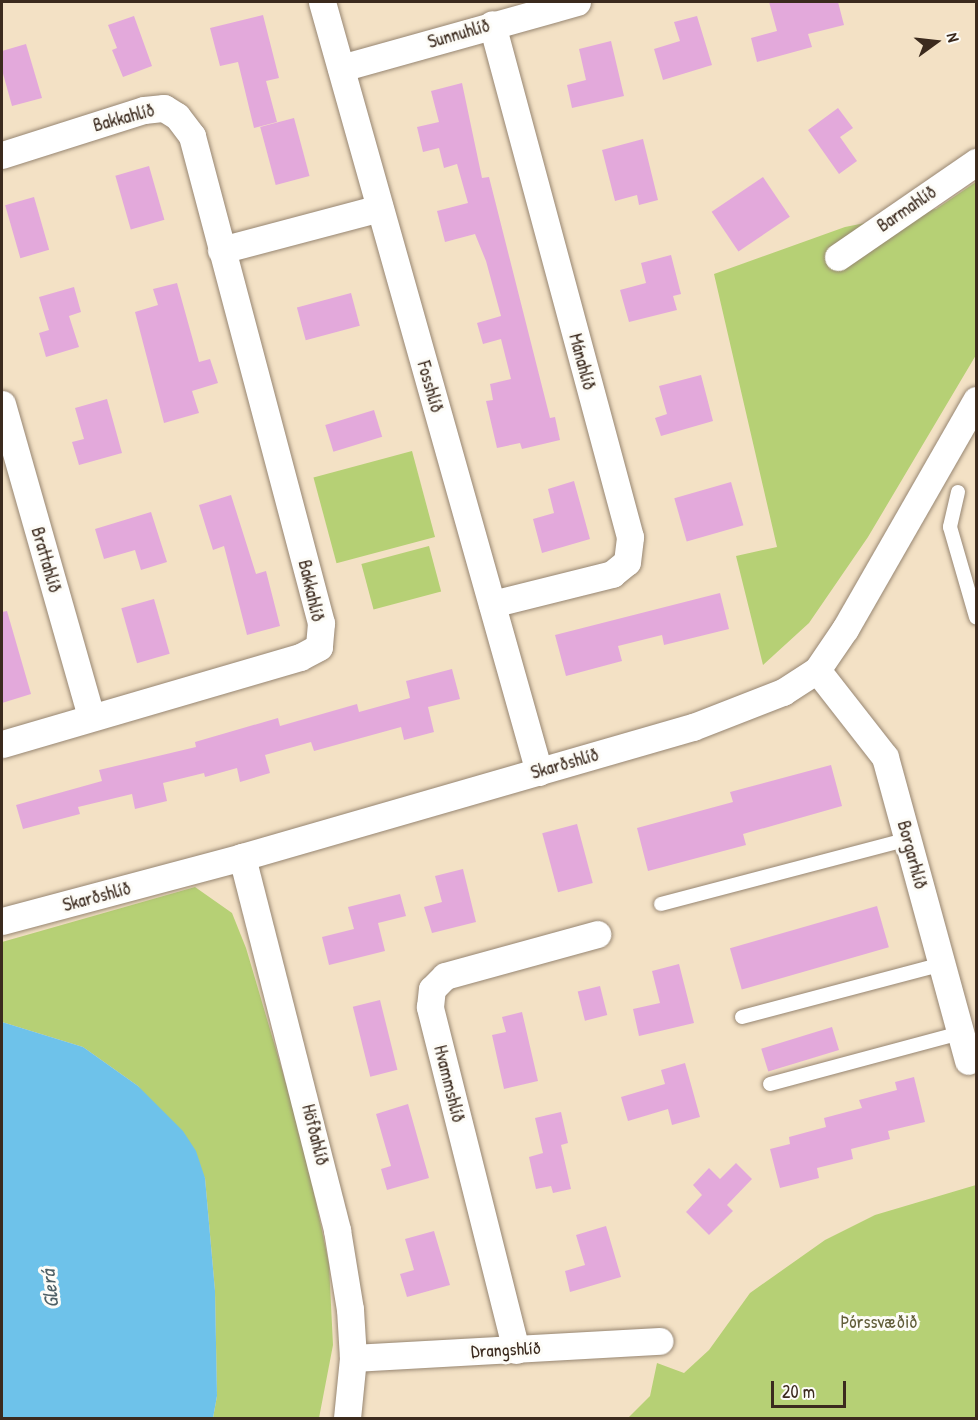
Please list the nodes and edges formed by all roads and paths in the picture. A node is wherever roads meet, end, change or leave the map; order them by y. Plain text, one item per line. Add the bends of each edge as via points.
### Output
1 (322, 2) edge
2 (577, 2) edge
3 (492, 24) junction
4 (341, 68) junction
5 (2, 155) edge
6 (976, 162) edge
7 (380, 208) junction
8 (221, 250) junction
9 (838, 257) dead end
10 (976, 400) edge
11 (2, 404) edge
12 (957, 492) dead end
13 (492, 604) junction
14 (976, 617) edge
15 (817, 670) junction
16 (90, 716) junction
17 (2, 744) edge
18 (539, 772) junction
19 (908, 839) junction
20 (242, 857) junction
21 (662, 904) dead end
22 (2, 921) edge
23 (597, 934) dead end
24 (942, 964) junction
25 (742, 1017) dead end
26 (961, 1033) junction
27 (968, 1060) dead end
28 (770, 1084) dead end
29 (660, 1341) dead end
30 (516, 1350) junction
31 (353, 1358) junction
32 (347, 1419) edge

1 - 4 street, Fosshlíð
2 - 3 street, Sunnuhlíð
3 - 4 street, Sunnuhlíð
3 - 13 street, Mánahlíð via 630,537 627,562 612,574
4 - 7 street, Fosshlíð
5 - 8 street, Bakkahlíð via 144,110 164,108 177,116 192,136
6 - 9 street, Barmahlíð
7 - 8 street
7 - 13 street, Fosshlíð
8 - 16 street, Bakkahlíð via 321,623 319,646 300,657
10 - 15 street, Skarðshlíð via 845,629
11 - 16 street, Brattahlíð
12 - 14 lane via 950,527
13 - 18 street, Fosshlíð
15 - 18 street, Skarðshlíð via 783,692 693,727
15 - 19 street, Borgarhlíð via 885,757
16 - 17 street, Bakkahlíð
18 - 20 street, Skarðshlíð
19 - 21 lane
19 - 24 street, Borgarhlíð
20 - 22 street, Skarðshlíð
20 - 31 street, Höfðahlíð via 337,1230 350,1309
23 - 30 street, Hvammshlíð via 445,976 432,989 430,1006
24 - 25 lane
24 - 26 street, Borgarhlíð
26 - 27 street, Borgarhlíð
26 - 28 lane
29 - 30 street, Drangshlíð
30 - 31 street, Drangshlíð
31 - 32 street, Höfðahlíð

